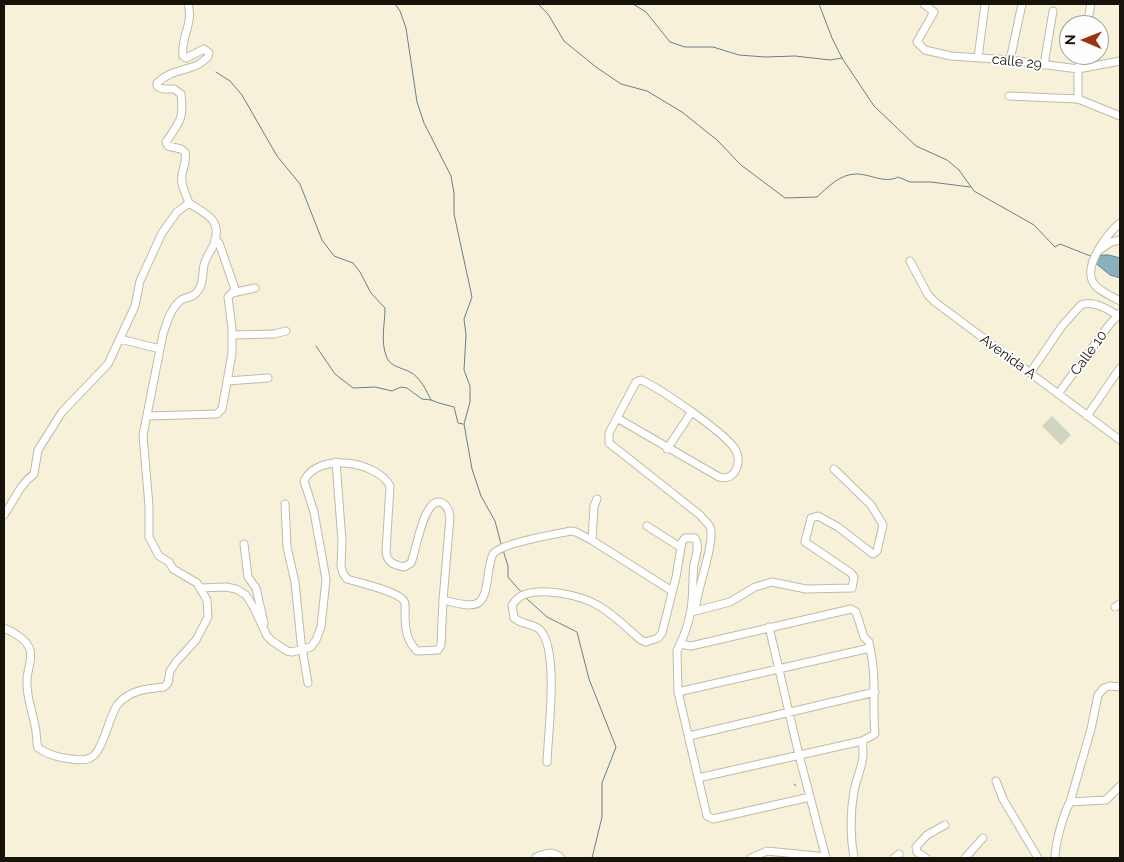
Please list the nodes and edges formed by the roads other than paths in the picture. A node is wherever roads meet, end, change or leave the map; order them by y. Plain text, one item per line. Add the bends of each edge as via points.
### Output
1 (188, 4) edge
2 (924, 4) edge
3 (985, 4) edge
4 (1022, 4) edge
5 (1053, 12) dead end
6 (978, 58) junction
7 (1010, 60) junction
8 (1120, 61) edge
9 (1044, 65) junction
10 (1079, 65) edge
11 (1078, 69) junction
12 (1009, 96) dead end
13 (1078, 99) junction
14 (1120, 116) edge
15 (189, 203) junction
16 (1120, 223) edge
17 (215, 239) junction
18 (1120, 240) edge
19 (1097, 253) junction
20 (910, 261) dead end
21 (255, 288) dead end
22 (236, 292) junction
23 (1120, 301) edge
24 (1119, 314) edge
25 (286, 331) dead end
26 (232, 335) junction
27 (120, 338) junction
28 (160, 349) junction
29 (1120, 368) edge
30 (1030, 373) junction
31 (268, 378) dead end
32 (227, 381) junction
33 (1058, 394) junction
34 (691, 413) junction
35 (148, 416) junction
36 (1087, 416) junction
37 (617, 418) junction
38 (1119, 437) edge
39 (667, 448) junction
40 (336, 462) junction
41 (834, 469) dead end
42 (597, 499) dead end
43 (285, 504) dead end
44 (4, 515) edge
45 (647, 526) dead end
46 (592, 540) junction
47 (244, 544) dead end
48 (680, 547) junction
49 (200, 588) junction
50 (672, 591) junction
51 (443, 600) junction
52 (693, 611) junction
53 (769, 627) junction
54 (4, 628) edge
55 (267, 636) junction
56 (680, 644) junction
57 (870, 648) junction
58 (302, 650) junction
59 (779, 669) junction
60 (308, 683) dead end
61 (1120, 687) edge
62 (678, 692) junction
63 (875, 692) junction
64 (789, 712) junction
65 (688, 736) junction
66 (862, 741) junction
67 (799, 755) junction
68 (547, 762) dead end
69 (698, 778) junction
70 (996, 780) dead end
71 (1120, 786) edge
72 (810, 797) junction
73 (1070, 802) junction
74 (945, 825) dead end
75 (983, 838) dead end
76 (536, 857) dead end
77 (560, 858) edge
78 (751, 858) edge
79 (826, 858) edge
80 (854, 858) edge
81 (926, 858) edge
82 (965, 858) edge
83 (1038, 858) edge
84 (1055, 858) edge

1 - 15 street via 190,20 183,56 190,57 204,49 209,53 208,57 160,80 157,86 174,89 181,94 183,113 177,129 166,142 168,146 185,152 182,182
2 - 6 street, calle 29 via 934,12 917,42 924,50
3 - 6 street
4 - 7 street
5 - 9 street
6 - 7 street, calle 29
7 - 9 street, calle 29
8 - 11 street, calle 29
9 - 11 street, calle 29
10 - 11 street
11 - 13 street
12 - 13 street
13 - 14 street
15 - 17 street via 212,219
15 - 27 street via 177,212 162,233 140,281 135,306
16 - 19 street via 1106,236
17 - 22 street
17 - 28 street via 204,264 199,289 174,309 167,321
18 - 19 street via 1111,242
19 - 23 street via 1091,280
20 - 30 street, Avenida A via 935,302
21 - 22 street
22 - 26 street via 227,301
24 - 30 street via 1098,306 1081,305 1062,326
24 - 33 street, Calle 10
25 - 26 street
26 - 32 street
27 - 28 street
27 - 44 street via 108,364 62,412 38,450 34,474 24,481
28 - 35 street
29 - 36 street
30 - 33 street, Avenida A
31 - 32 street
32 - 35 street via 222,409 217,414
33 - 36 street, Avenida A
34 - 37 street via 641,380 636,382
34 - 39 street
34 - 39 street via 735,450 739,461 737,469 724,479
35 - 49 street via 143,449 149,537 159,556
36 - 38 street, Avenida A
37 - 39 street
37 - 52 street via 609,433 609,443 710,526 711,545
40 - 51 street via 342,573 347,579 396,594 404,601 405,628 410,644 417,651 438,650 442,644
40 - 51 street via 363,467 384,477 390,486 386,557 394,564 404,567 411,563 424,518 431,506 443,503 450,517
40 - 58 street via 317,467 304,481 314,512 326,579 321,627 316,640
41 - 52 street via 871,506 883,525 873,554 838,527 818,516 811,518 805,542 851,572 854,576 852,588 803,589 772,582 755,587 730,602
42 - 46 street
43 - 58 street via 287,547 295,582
45 - 48 street
46 - 50 street
46 - 51 street via 571,531 508,545 493,554 483,600 470,606
47 - 55 street via 248,577 259,597
48 - 50 street
48 - 52 street via 685,538 697,540
49 - 54 street via 207,600 208,617 196,640 170,671 168,683 164,687 136,691 119,703 95,755 86,760 51,756 38,748 27,690 31,655 25,642
49 - 55 street via 226,587 246,595
50 - 68 street via 662,633 646,642 597,605 580,597 547,592 524,595 512,605 514,618 520,624 536,626 548,645 550,704
52 - 56 street
53 - 56 street via 691,646
53 - 57 street via 850,609 856,612
53 - 59 street
55 - 58 street via 287,651
56 - 62 street via 677,651
57 - 59 street
57 - 63 street
58 - 60 street
59 - 62 street
59 - 64 street
61 - 73 street via 1104,688 1098,695
62 - 65 street
63 - 64 street
63 - 66 street via 875,734
64 - 65 street
64 - 67 street
65 - 69 street
66 - 67 street
66 - 80 street via 865,755 850,822
67 - 69 street
67 - 72 street
69 - 72 street via 707,816 713,819
70 - 83 street via 1003,799
71 - 73 street via 1106,800
72 - 79 street
73 - 84 street via 1065,811
74 - 81 street via 927,835 916,847 917,852
75 - 82 street
76 - 77 street via 549,853
78 - 79 street via 767,851

